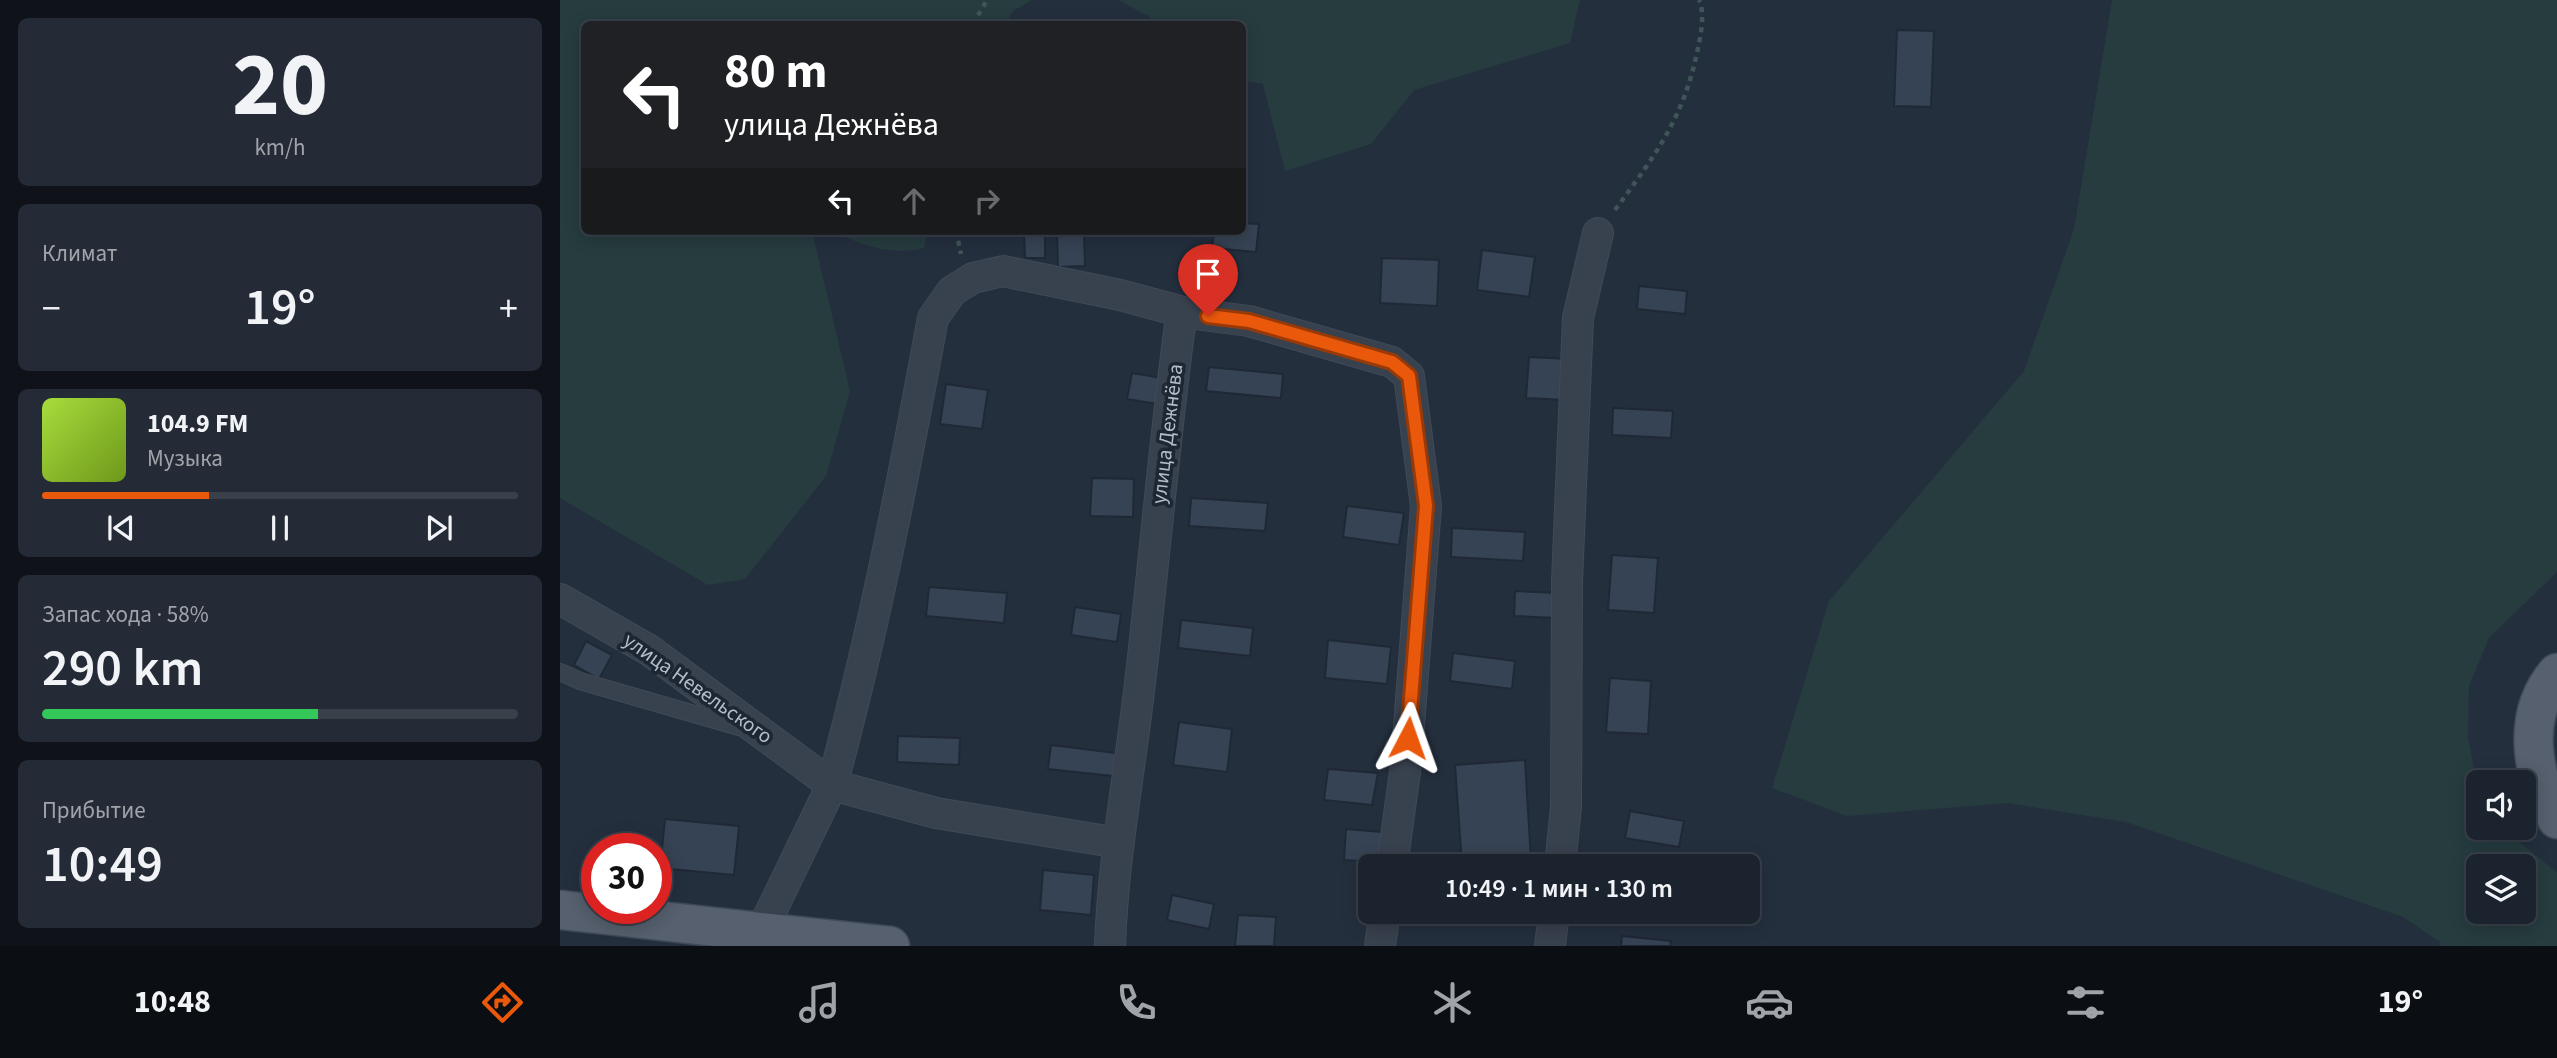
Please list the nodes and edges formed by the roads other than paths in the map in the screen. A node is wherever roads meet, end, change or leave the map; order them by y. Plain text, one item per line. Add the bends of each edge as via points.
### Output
1 (1598, 233) road end
2 (1188, 313) junction
3 (560, 599) edge
4 (560, 672) edge
5 (2557, 673) edge
6 (765, 734) junction
7 (832, 785) junction
8 (2557, 819) edge
9 (1119, 843) junction
10 (1394, 854) edge
11 (1561, 854) edge
12 (560, 910) edge
13 (1383, 924) edge
14 (1553, 924) edge
15 (764, 939) edge
16 (890, 946) edge
17 (1110, 946) edge
18 (1380, 946) edge
19 (1550, 946) edge

1 - 11 street via 1578,318
2 - 7 street via 1003,271 973,278 951,291 933,318 886,568
2 - 9 street, улица Дежнёва via 1180,325
2 - 10 street via 1249,321 1392,362 1409,376 1426,506 1406,764
3 - 6 street, улица Невельского via 649,650
4 - 6 lane
5 - 8 main road via 2542,698 2531,749
6 - 7 street, улица Невельского
7 - 9 street via 936,813
7 - 15 street
9 - 17 street, улица Дежнёва
12 - 15 main road
13 - 18 street
14 - 19 street
15 - 16 main road

